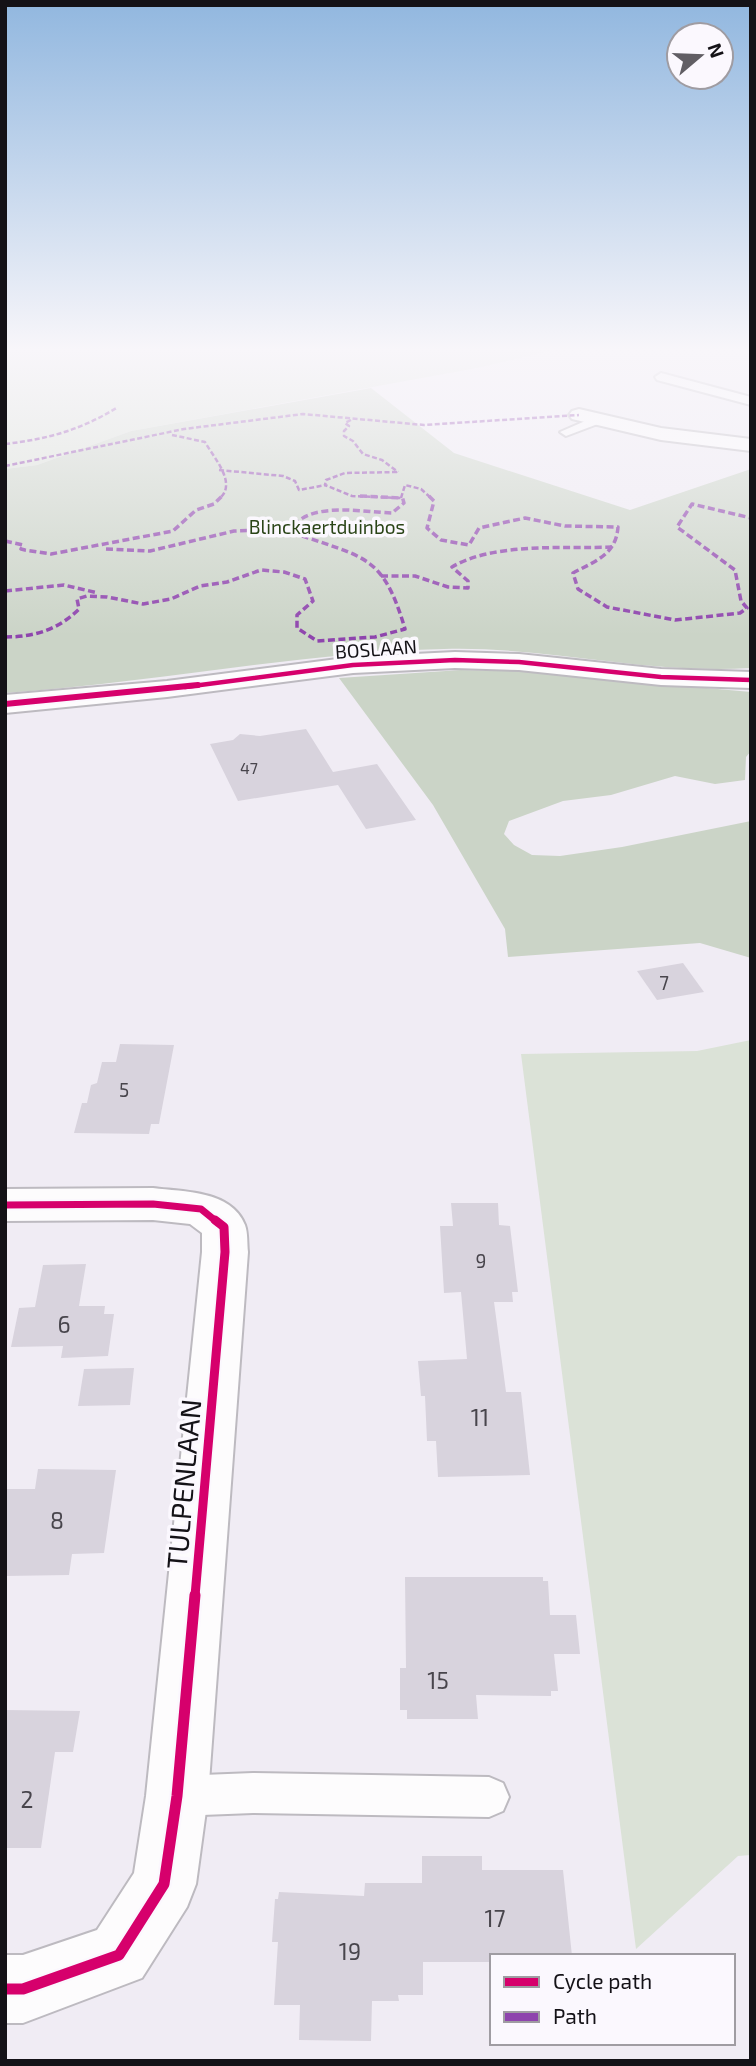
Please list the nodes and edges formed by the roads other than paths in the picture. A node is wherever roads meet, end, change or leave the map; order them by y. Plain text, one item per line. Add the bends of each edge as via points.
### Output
1 (751, 680) edge
2 (5, 704) edge
3 (5, 1205) edge
4 (177, 1796) junction
5 (489, 1797) dead end
6 (5, 1989) edge

1 - 2 street, BOSLAAN via 699,680 455,660 353,665
3 - 4 street, TULPENLAAN via 153,1204 201,1209 224,1227
4 - 5 lane
4 - 6 street, TULPENLAAN via 164,1884 119,1955 23,1989

